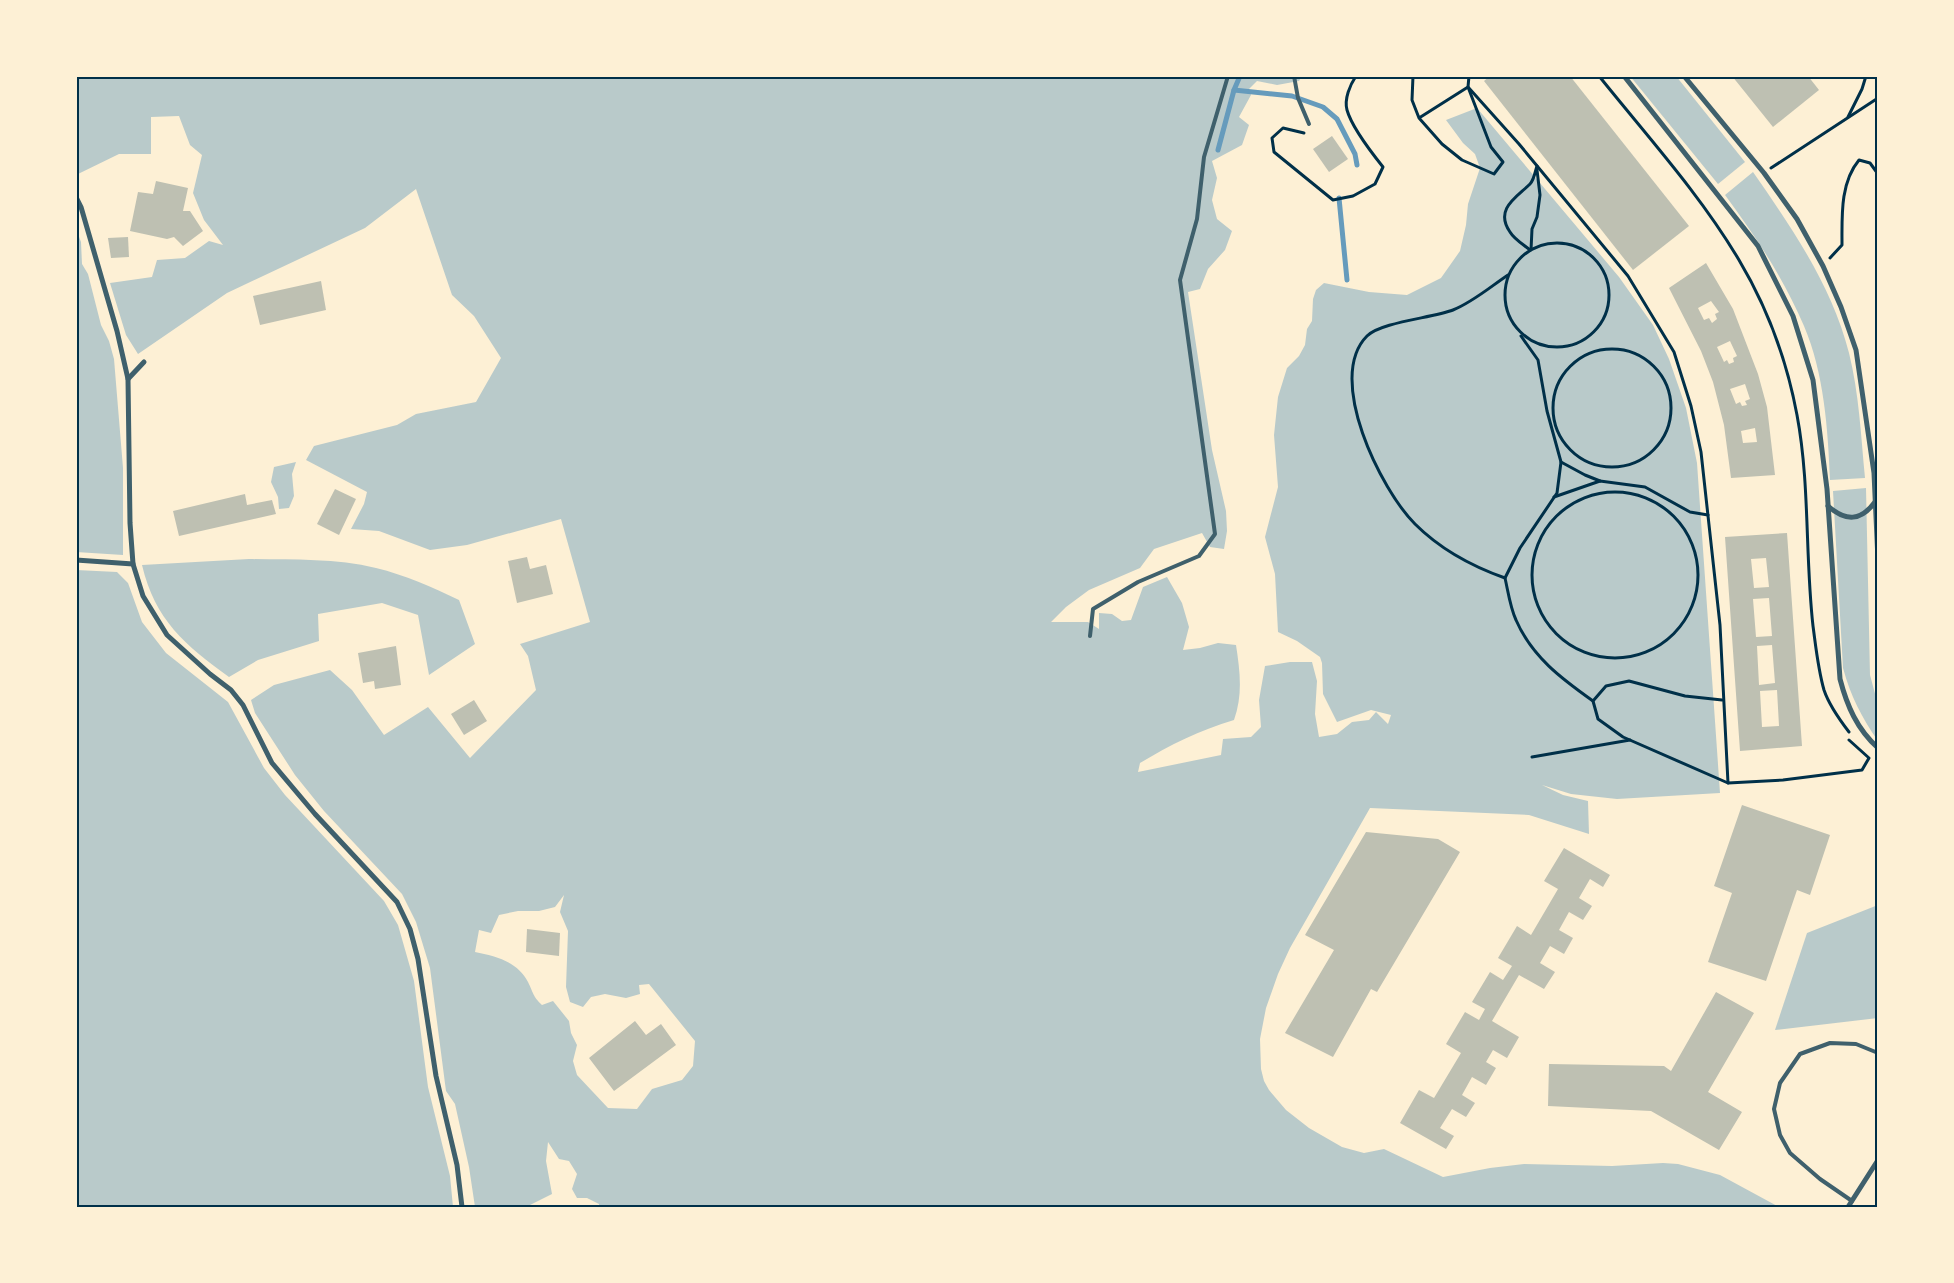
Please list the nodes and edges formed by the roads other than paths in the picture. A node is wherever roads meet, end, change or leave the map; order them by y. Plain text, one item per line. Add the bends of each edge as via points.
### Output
1 (1228, 76) edge
2 (1294, 76) edge
3 (1624, 76) edge
4 (1684, 76) edge
5 (1309, 124) road end
6 (76, 197) edge
7 (144, 362) dead end
8 (128, 379) junction
9 (1876, 502) junction
10 (1828, 506) junction
11 (76, 560) edge
12 (1878, 560) edge
13 (133, 564) junction
14 (1090, 636) dead end
15 (1878, 748) edge
16 (1878, 1053) edge
17 (1878, 1160) edge
18 (1852, 1201) junction
19 (462, 1207) edge
20 (1848, 1207) edge

1 - 14 lane via 1204,157 1197,219 1180,280 1215,534 1199,556 1138,582 1093,609
2 - 5 lane via 1298,98
3 - 10 street via 1758,246 1793,316 1813,380
4 - 9 street via 1764,173 1797,220 1823,266 1856,350
6 - 8 street via 117,331
7 - 8 street
8 - 13 street
9 - 10 street via 1867,513 1852,518 1838,515
9 - 12 street
10 - 15 street via 1840,679 1854,718
11 - 13 street
13 - 19 street via 143,596 167,635 231,690 243,705 272,764 396,902 410,929 418,958 436,1076 458,1166
16 - 18 lane via 1856,1044 1830,1042 1800,1054 1780,1083 1774,1109 1780,1135 1790,1153
17 - 18 street
18 - 20 street

